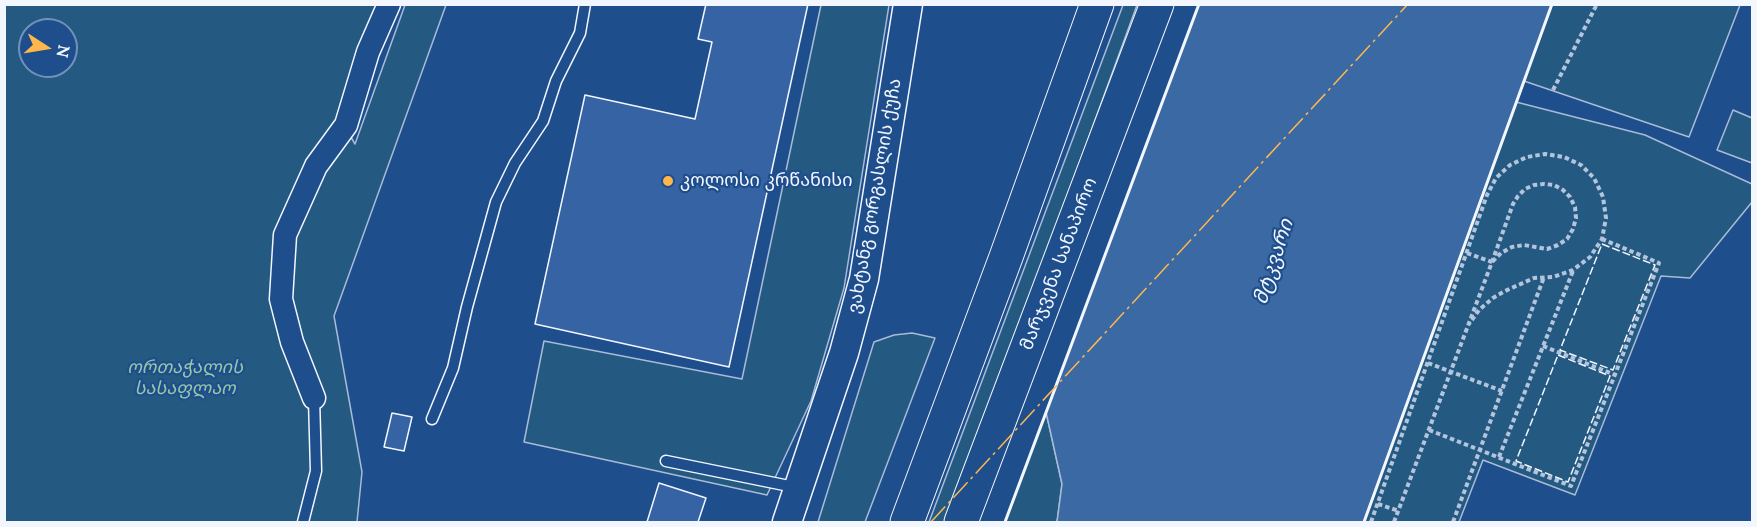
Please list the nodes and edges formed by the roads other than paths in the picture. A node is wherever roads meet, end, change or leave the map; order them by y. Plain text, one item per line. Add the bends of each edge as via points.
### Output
1 (389, 4) edge
2 (585, 4) edge
3 (908, 4) edge
4 (1097, 4) edge
5 (1157, 4) edge
6 (314, 398) joint
7 (432, 419) dead end
8 (666, 461) dead end
9 (799, 488) junction
10 (303, 522) edge
11 (787, 522) edge
12 (907, 522) edge
13 (961, 522) edge

1 - 6 street via 368,52 346,125 316,166 285,235 281,299 292,342
2 - 7 lane via 580,33 556,81 543,121 515,163 496,202 453,368
3 - 9 street, ვახტანგ გორგასლის ქუჩა via 864,279
4 - 12 highway
5 - 13 highway, მარჯვენა სანაპირო
6 - 10 lane via 316,471
8 - 9 lane
9 - 11 street, ვახტანგ გორგასლის ქუჩა

